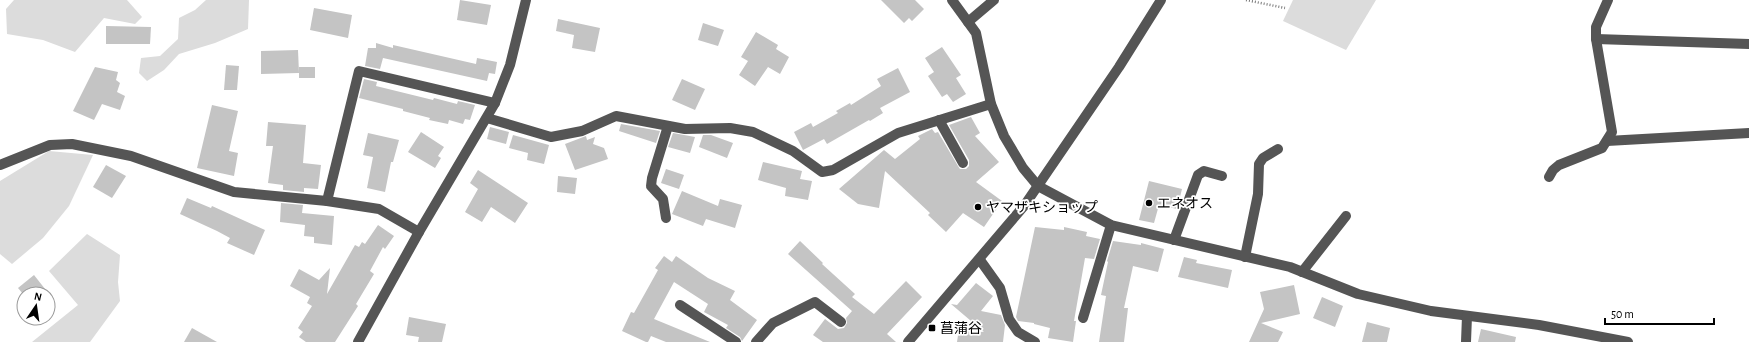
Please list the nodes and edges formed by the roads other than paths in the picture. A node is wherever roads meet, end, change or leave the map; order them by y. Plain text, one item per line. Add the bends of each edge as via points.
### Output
1 (526, 0) edge
2 (952, 0) edge
3 (994, 0) edge
4 (1160, 0) edge
5 (1608, 0) edge
6 (968, 22) junction
7 (1596, 39) junction
8 (1749, 44) edge
9 (494, 103) junction
10 (991, 104) junction
11 (486, 118) junction
12 (939, 120) junction
13 (668, 126) junction
14 (1749, 133) edge
15 (1607, 140) junction
16 (1278, 149) dead end
17 (963, 163) dead end
18 (0, 165) edge
19 (1222, 176) dead end
20 (1549, 177) dead end
21 (1038, 186) junction
22 (327, 201) junction
23 (1346, 216) dead end
24 (666, 218) dead end
25 (1111, 225) junction
26 (419, 232) junction
27 (1174, 240) junction
28 (1245, 257) junction
29 (980, 260) junction
30 (1302, 272) junction
31 (680, 305) dead end
32 (1466, 316) junction
33 (1083, 318) dead end
34 (840, 322) dead end
35 (358, 342) edge
36 (736, 342) edge
37 (756, 342) edge
38 (908, 342) edge
39 (1035, 342) edge
40 (1466, 342) edge
41 (1628, 342) edge

1 - 9 street via 510,65
2 - 6 street
3 - 6 street
4 - 21 street via 1119,67
5 - 7 street via 1596,26
6 - 10 street via 976,33
7 - 8 street
7 - 15 street via 1612,132
9 - 11 street
9 - 22 street via 359,71
10 - 12 street
10 - 21 street via 1016,157
11 - 13 street via 551,137 582,130 616,116
11 - 26 street
12 - 13 street via 898,133 833,170 822,172 793,151 753,132 730,128 684,129
12 - 17 street
13 - 24 street via 651,186 663,199
14 - 15 street
15 - 20 street via 1602,148 1559,165
16 - 28 street via 1263,158 1259,164 1258,194
18 - 22 street via 50,145 72,144 131,156 234,192
19 - 27 street via 1204,171 1198,175
21 - 25 street
21 - 29 street
22 - 26 street via 379,210
23 - 30 street
25 - 27 street
25 - 33 street
26 - 35 street
27 - 28 street
28 - 30 street
29 - 38 street
29 - 39 street via 1000,288 1009,319 1018,332
30 - 32 street via 1358,294 1431,311
31 - 36 street
32 - 40 street
32 - 41 street via 1539,325
34 - 37 street via 815,302 773,323

